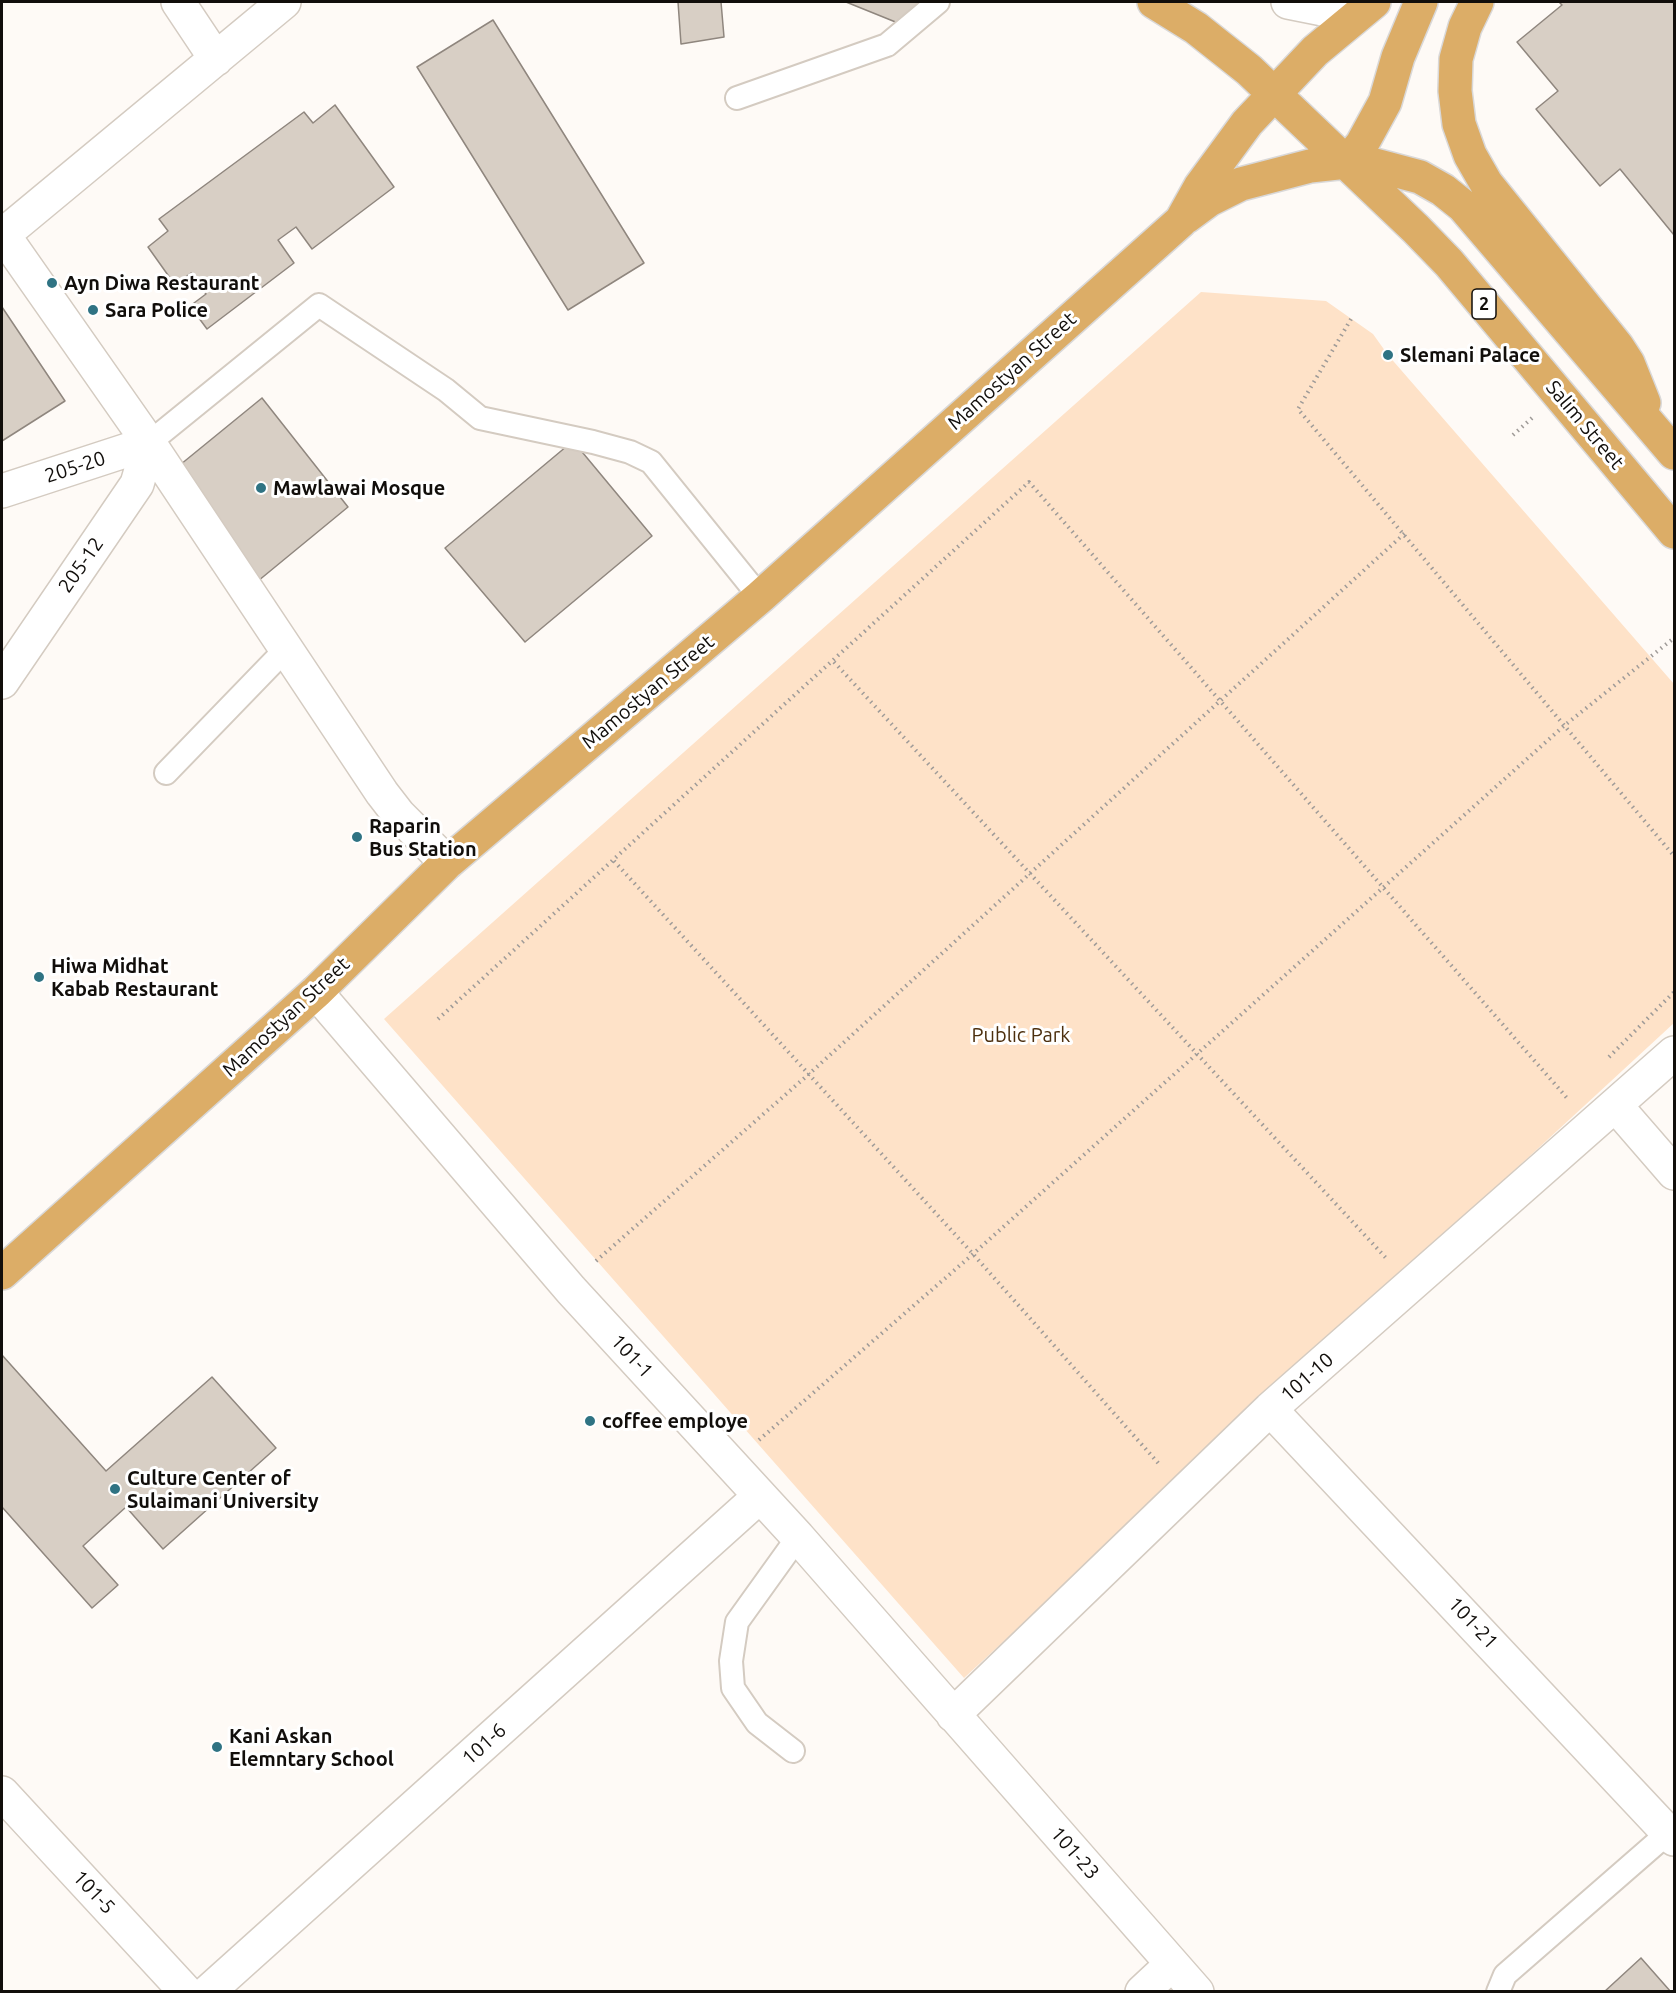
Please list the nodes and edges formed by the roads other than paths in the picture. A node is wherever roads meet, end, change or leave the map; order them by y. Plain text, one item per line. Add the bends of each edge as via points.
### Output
1 (178, 2) edge
2 (284, 2) edge
3 (938, 2) edge
4 (1154, 2) edge
5 (1288, 2) edge
6 (1421, 2) edge
7 (1477, 2) edge
8 (1367, 7) edge
9 (216, 59) junction
10 (1274, 94) junction
11 (737, 98) dead end
12 (1347, 162) junction
13 (1180, 220) junction
14 (2, 234) edge
15 (1649, 422) junction
16 (149, 443) junction
17 (1674, 453) edge
18 (2, 491) edge
19 (1674, 532) edge
20 (760, 597) junction
21 (286, 649) junction
22 (2, 682) edge
23 (166, 773) dead end
24 (447, 863) junction
25 (316, 992) junction
26 (1674, 1053) edge
27 (1616, 1106) junction
28 (1674, 1173) edge
29 (2, 1272) edge
30 (1270, 1409) junction
31 (760, 1496) junction
32 (798, 1537) junction
33 (953, 1715) junction
34 (793, 1751) dead end
35 (2, 1793) edge
36 (1672, 1835) edge
37 (1172, 1964) junction
38 (186, 1992) edge
39 (208, 1992) edge
40 (1142, 1992) edge
41 (1197, 1992) edge
42 (1498, 1992) edge

1 - 9 street
2 - 9 street
3 - 11 lane via 887,45
4 - 10 main road, Salim Street via 1223,48
5 - 8 street via 1323,9
6 - 12 main road via 1398,57 1385,102 1362,144
7 - 15 main road via 1465,27 1455,91 1470,155 1486,183 1617,346 1637,382
8 - 10 main road, Mamostyan Street via 1315,51
9 - 14 street
10 - 12 main road, Salim Street / 2
10 - 13 main road, Mamostyan Street via 1223,154
12 - 13 main road via 1286,171 1241,184
12 - 15 main road, 2 via 1396,169 1420,177 1463,206
12 - 19 main road, Salim Street / 2 via 1449,263
13 - 20 main road, Mamostyan Street
14 - 16 street
15 - 17 main road, 2
16 - 18 street, 205-20
16 - 20 lane via 319,305 446,390 480,418 593,442 651,462
16 - 21 street
16 - 22 street, 205-12 via 137,484
20 - 24 main road, Mamostyan Street
21 - 23 lane
21 - 24 street via 382,793
24 - 25 main road, Mamostyan Street
25 - 29 main road, Mamostyan Street
25 - 31 street, 101-1 via 571,1290
26 - 27 street, 101-10
27 - 28 street
27 - 30 street, 101-10
30 - 33 street, 101-10
30 - 36 street, 101-21
31 - 32 street, 101-1
31 - 39 street, 101-6
32 - 33 street, 101-1
32 - 34 lane via 737,1622 731,1661 733,1688 757,1723
33 - 37 street, 101-23
35 - 38 street, 101-5
36 - 42 lane via 1505,1975
37 - 40 street
37 - 41 street, 101-23

